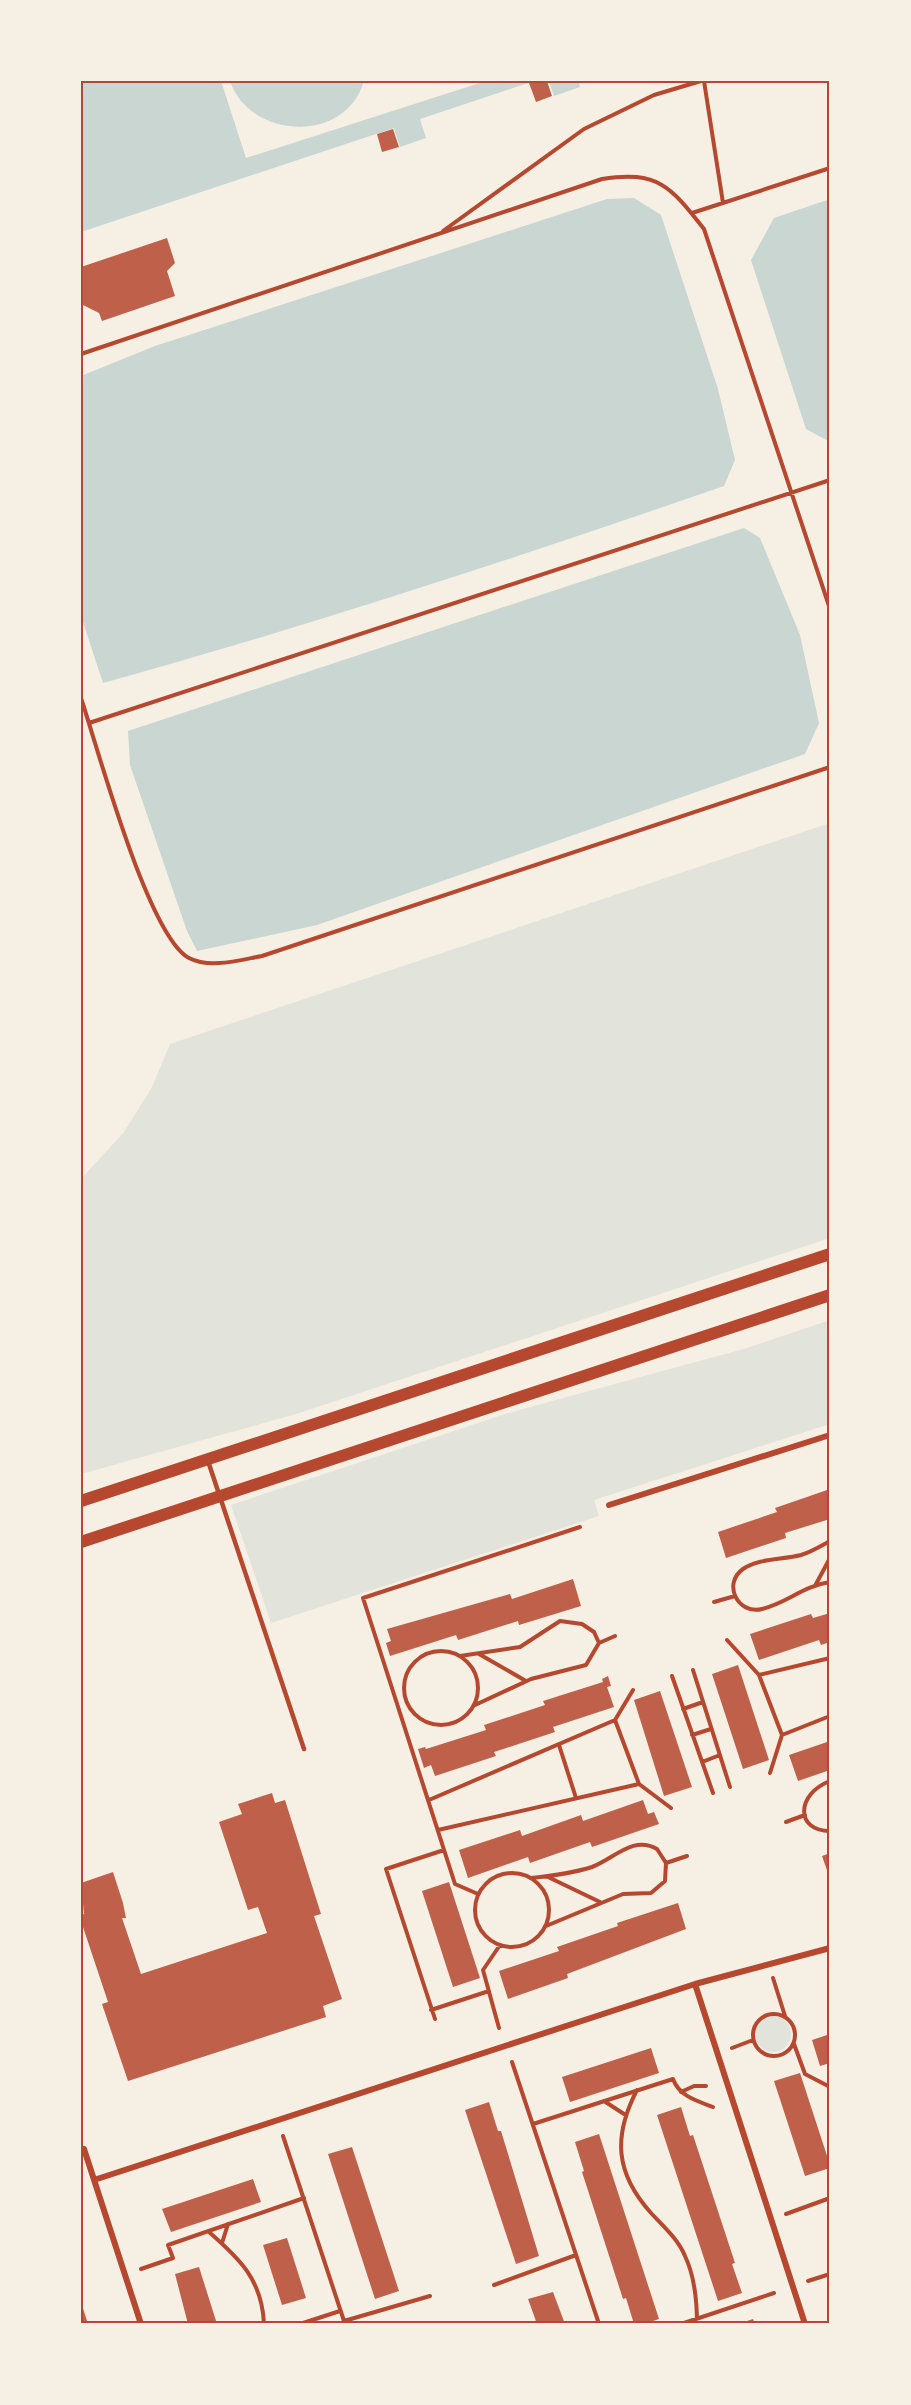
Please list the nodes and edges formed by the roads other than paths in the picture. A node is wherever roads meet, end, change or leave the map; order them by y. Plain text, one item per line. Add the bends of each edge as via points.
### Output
1 (830, 1254) edge
2 (830, 1295) edge
3 (830, 1435) edge
4 (208, 1459) junction
5 (220, 1496) junction
6 (81, 1501) edge
7 (609, 1505) dead end
8 (81, 1542) edge
9 (304, 1749) dead end
10 (830, 1948) edge
11 (695, 1984) junction
12 (82, 2150) edge
13 (94, 2180) junction
14 (141, 2324) edge
15 (805, 2324) edge

1 - 4 main road
2 - 5 main road
3 - 7 street
4 - 5 lane
4 - 6 main road
5 - 8 main road
5 - 9 lane
10 - 11 street
11 - 13 street
11 - 15 street
12 - 13 street
13 - 14 street

